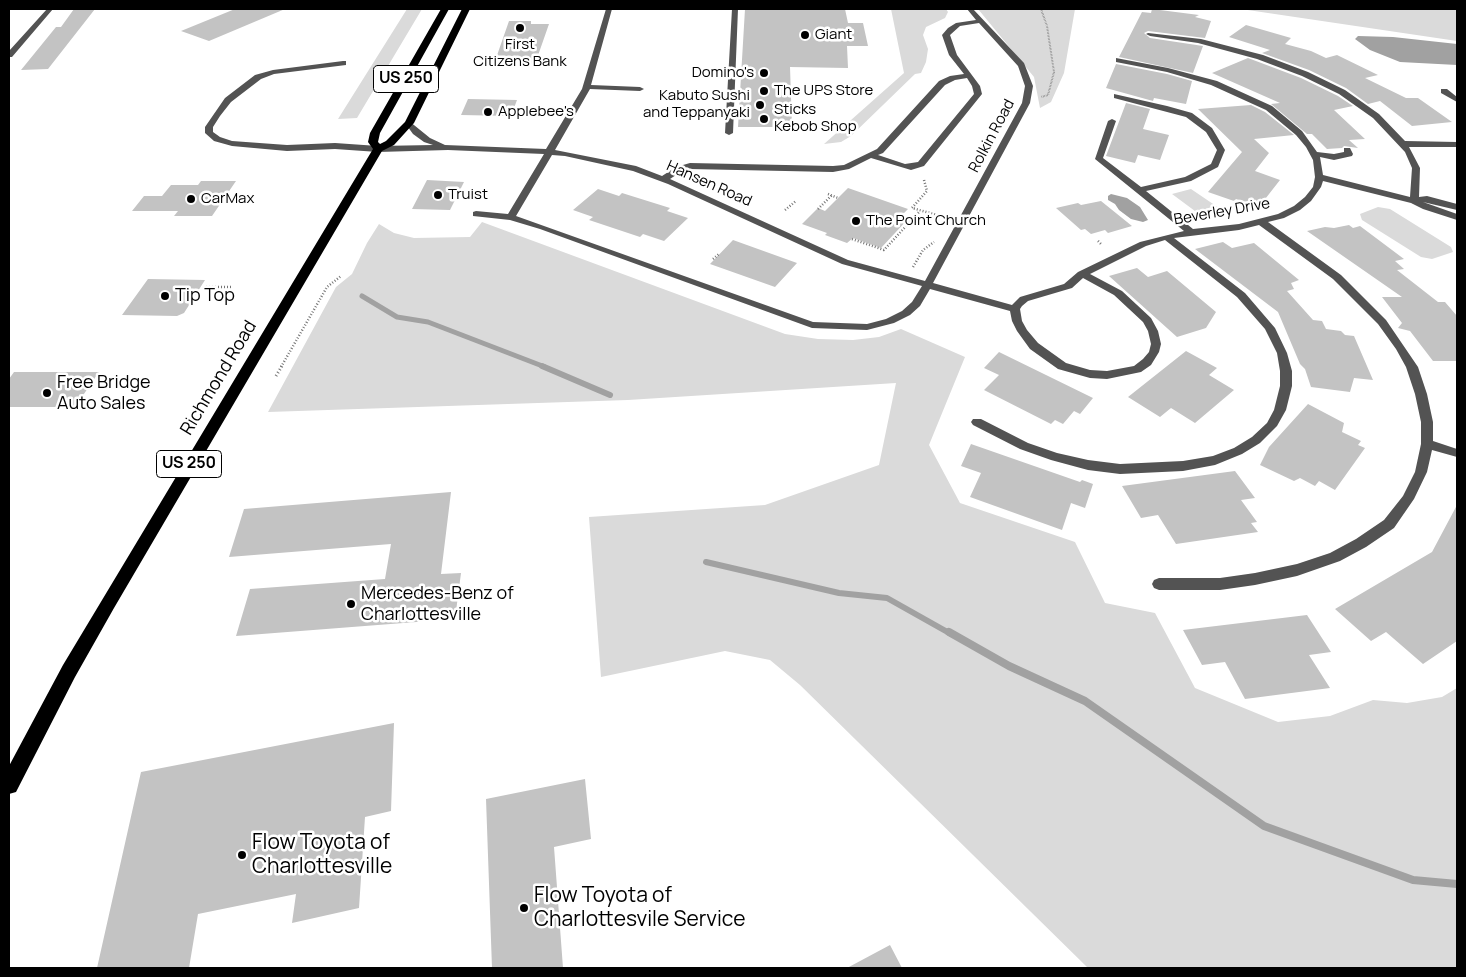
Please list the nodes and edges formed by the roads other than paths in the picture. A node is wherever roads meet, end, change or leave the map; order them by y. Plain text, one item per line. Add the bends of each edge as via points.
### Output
1 (50, 9) edge
2 (445, 9) edge
3 (466, 9) edge
4 (609, 9) edge
5 (736, 9) edge
6 (970, 9) edge
7 (982, 21) junction
8 (1150, 34) dead end
9 (9, 56) edge
10 (1119, 60) dead end
11 (343, 63) dead end
12 (968, 76) junction
13 (587, 87) junction
14 (640, 89) dead end
15 (1444, 91) dead end
16 (1117, 96) dead end
17 (1457, 100) edge
18 (1112, 121) dead end
19 (409, 123) junction
20 (729, 133) dead end
21 (1403, 144) junction
22 (1457, 144) edge
23 (448, 147) junction
24 (378, 149) junction
25 (1347, 150) dead end
26 (550, 152) junction
27 (1314, 154) junction
28 (872, 156) junction
29 (1319, 177) junction
30 (663, 179) junction
31 (1139, 190) junction
32 (1414, 201) junction
33 (1457, 207) edge
34 (476, 214) dead end
35 (511, 217) junction
36 (1457, 217) edge
37 (1261, 222) junction
38 (1191, 232) junction
39 (1166, 237) junction
40 (1082, 274) junction
41 (928, 284) junction
42 (1014, 310) junction
43 (977, 422) dead end
44 (1427, 444) junction
45 (1457, 453) edge
46 (1159, 584) dead end
47 (9, 785) edge

1 - 9 street
2 - 24 highway, US 250 via 374,133 373,142
3 - 19 highway, Richmond Road / US 250
4 - 13 street
5 - 20 street
6 - 7 street, Rolkin Road
7 - 12 street via 958,24 946,34 953,55
7 - 41 street, Rolkin Road via 1025,72 1029,86 1026,103
8 - 21 street via 1222,46 1305,74 1360,104
10 - 27 street via 1192,76 1254,100 1285,120
11 - 24 street, Hansen Road via 258,77 228,100 209,127 209,133 232,144
12 - 28 street via 942,83
12 - 28 street via 976,86 977,96 923,162 908,166
13 - 14 street
13 - 26 street
15 - 17 street
16 - 31 street via 1189,115 1209,130 1220,150 1215,165 1188,179
18 - 31 street via 1099,159
19 - 23 street via 427,140
19 - 24 highway, Richmond Road / US 250 via 390,143
21 - 22 street
21 - 32 street via 1416,168
23 - 24 street, Hansen Road
23 - 26 street, Hansen Road
24 - 47 highway, Richmond Road / US 250 via 108,603
25 - 27 street via 1349,154 1334,157
26 - 30 street, Hansen Road via 627,167
26 - 35 street
27 - 29 street
28 - 30 street via 836,169 690,166
29 - 32 street
29 - 37 street, Beverley Drive via 1317,187 1308,199 1281,216
30 - 41 street, Hansen Road via 822,253
31 - 38 street
32 - 33 street via 1426,199
32 - 36 street
34 - 35 street, Rolkin Road
35 - 41 street, Rolkin Road via 812,325 867,327 890,320 916,304
37 - 38 street, Beverley Drive
37 - 44 street via 1337,277 1382,322 1412,367 1422,394
38 - 39 street, Beverley Drive
39 - 40 street, Beverley Drive via 1136,247
39 - 43 street via 1241,295 1270,328 1282,353 1286,371 1280,410 1271,426 1238,451 1215,460 1182,466 1120,469 1055,457
40 - 42 street, Beverley Drive via 1068,286 1024,299
40 - 42 street via 1118,293 1147,320 1156,344 1147,362 1136,369 1107,376 1062,366 1034,346 1022,331
41 - 42 street, Hansen Road
44 - 45 street
44 - 46 street via 1421,472 1408,498 1389,524 1335,557 1255,579 1220,584

